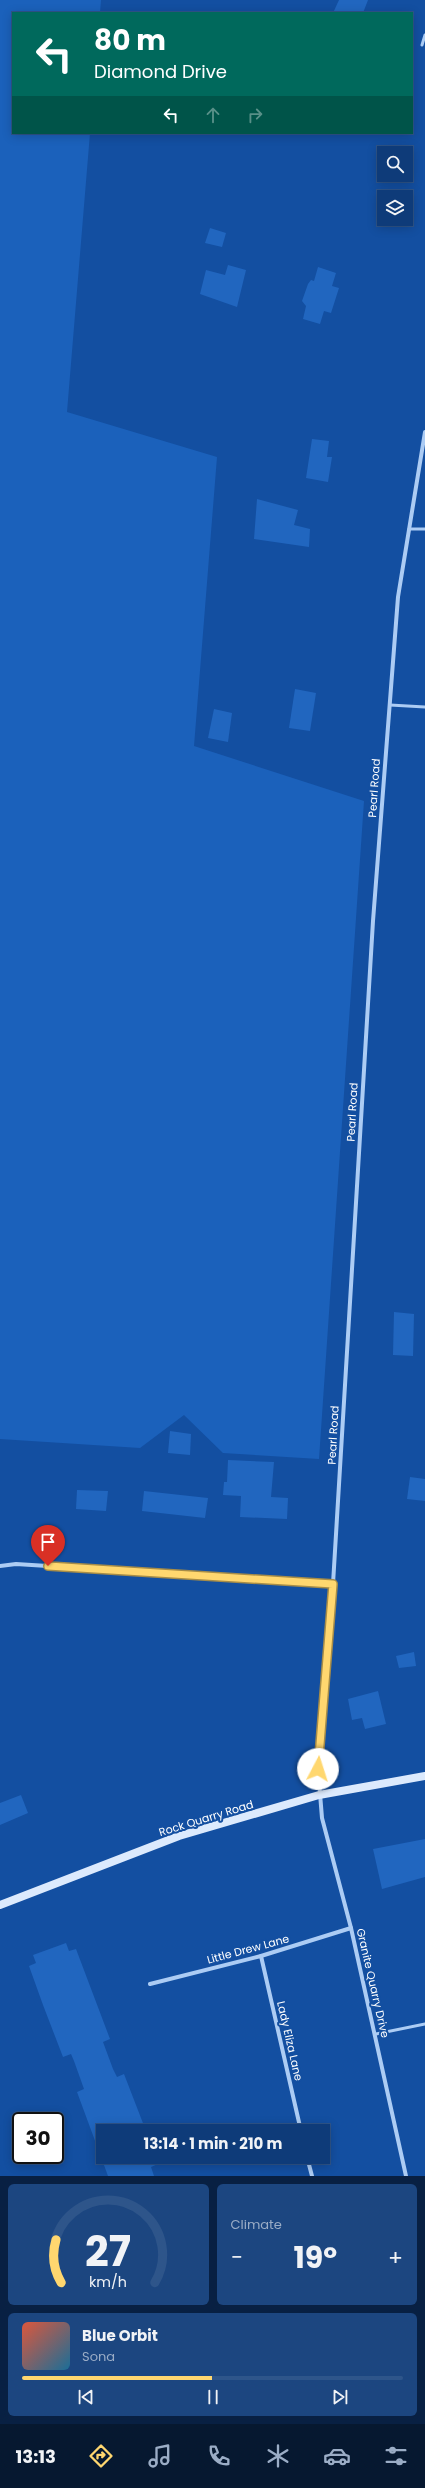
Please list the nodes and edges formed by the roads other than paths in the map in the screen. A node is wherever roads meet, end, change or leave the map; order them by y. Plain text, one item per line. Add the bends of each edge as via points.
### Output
1 (425, 35) edge
2 (422, 45) dead end
3 (425, 432) edge
4 (409, 529) junction
5 (425, 529) edge
6 (390, 705) junction
7 (425, 707) edge
8 (0, 1566) edge
9 (333, 1584) junction
10 (425, 1776) edge
11 (319, 1795) junction
12 (0, 1905) edge
13 (351, 1928) junction
14 (261, 1956) junction
15 (150, 1984) dead end
16 (425, 2024) edge
17 (376, 2034) junction
18 (299, 2124) edge
19 (309, 2164) edge
20 (312, 2176) edge
21 (406, 2176) edge

1 - 2 lane
3 - 4 street, Pearl Road
4 - 5 lane
4 - 6 street, Pearl Road via 398,597
6 - 7 lane
6 - 9 street, Pearl Road via 373,921
8 - 9 street via 16,1564
9 - 11 street, Pearl Road via 318,1769
10 - 11 main road, Rock Quarry Road
11 - 12 main road, Rock Quarry Road via 179,1836
11 - 13 street, Granite Quarry Drive via 322,1818
13 - 14 street, Little Drew Lane
13 - 17 street, Granite Quarry Drive
14 - 15 street, Little Drew Lane
14 - 18 street, Lady Eliza Lane
16 - 17 lane
17 - 21 street, Granite Quarry Drive
19 - 20 street

